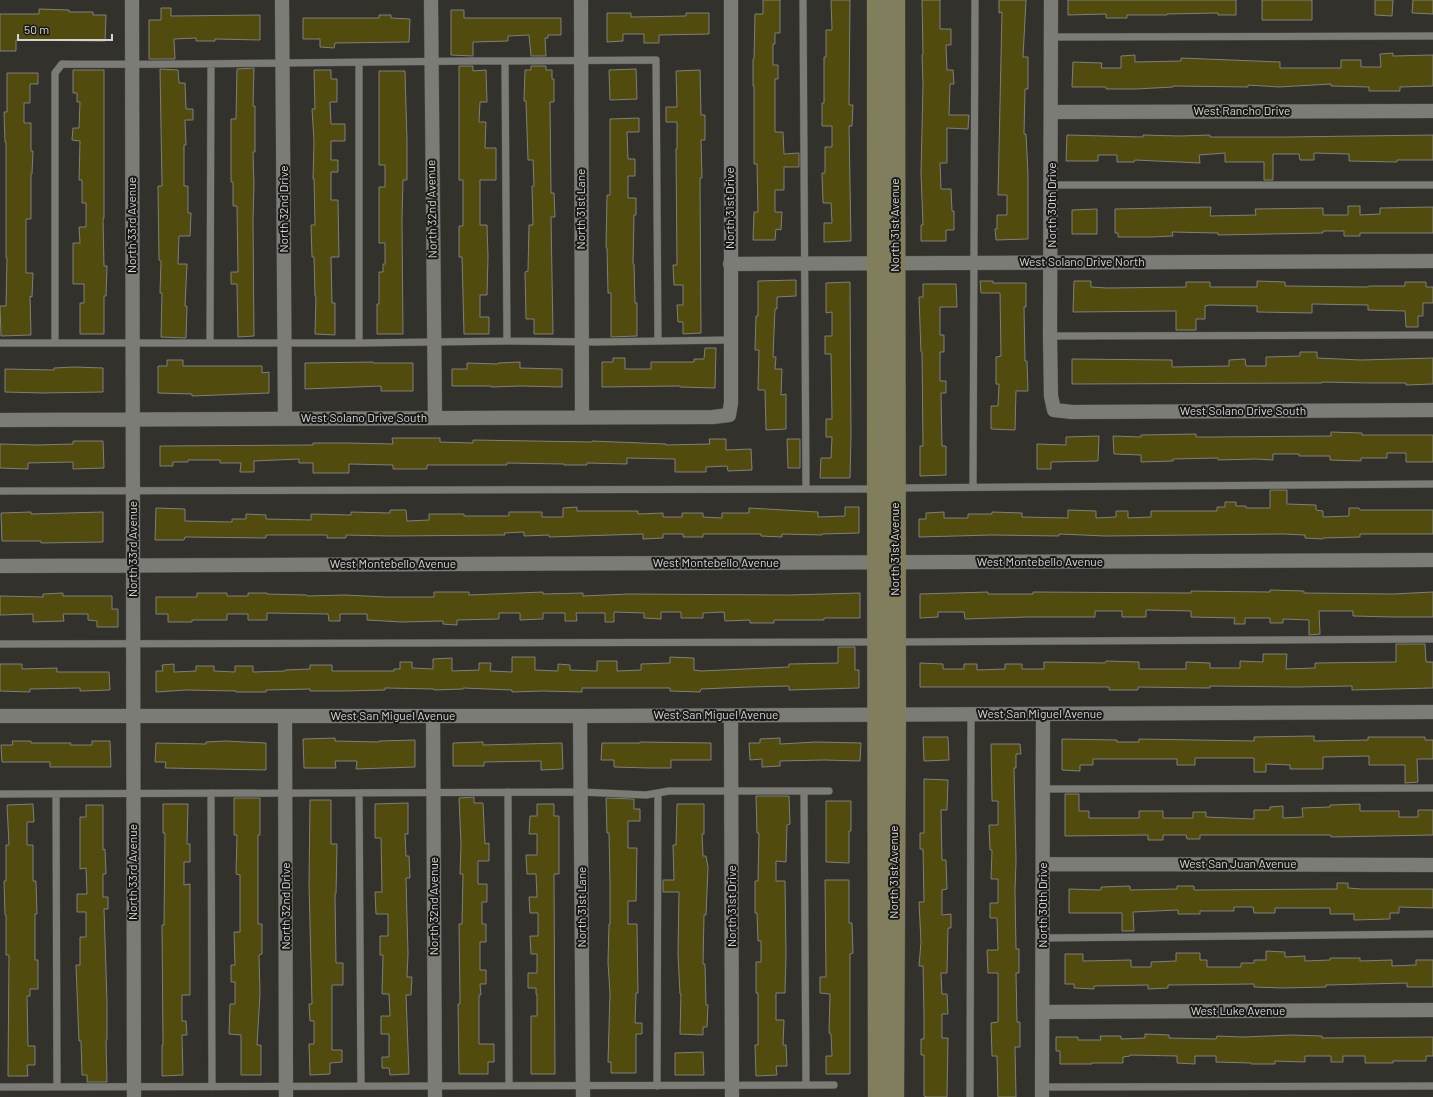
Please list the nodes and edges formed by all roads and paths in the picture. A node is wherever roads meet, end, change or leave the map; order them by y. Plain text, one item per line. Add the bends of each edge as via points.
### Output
1 (132, 0) edge
2 (282, 0) edge
3 (431, 0) edge
4 (581, 0) edge
5 (730, 0) edge
6 (803, 0) edge
7 (876, 0) edge
8 (895, 0) edge
9 (975, 0) edge
10 (1052, 0) edge
11 (1433, 36) edge
12 (1052, 37) junction
13 (886, 38) junction
14 (431, 61) junction
15 (581, 61) junction
16 (505, 62) junction
17 (282, 63) junction
18 (359, 63) junction
19 (132, 65) junction
20 (211, 65) junction
21 (1433, 111) edge
22 (1052, 112) junction
23 (1433, 185) edge
24 (1052, 186) junction
25 (1433, 261) edge
26 (1052, 262) junction
27 (886, 263) junction
28 (974, 263) junction
29 (730, 264) junction
30 (805, 264) junction
31 (1433, 335) edge
32 (1051, 336) junction
33 (730, 340) junction
34 (507, 341) junction
35 (658, 341) junction
36 (434, 342) junction
37 (582, 342) junction
38 (0, 343) edge
39 (56, 343) junction
40 (210, 343) junction
41 (285, 343) junction
42 (359, 343) junction
43 (132, 344) junction
44 (1054, 410) joint
45 (1433, 410) edge
46 (729, 415) joint
47 (582, 417) junction
48 (285, 418) junction
49 (435, 418) junction
50 (132, 419) junction
51 (0, 420) edge
52 (1433, 484) edge
53 (973, 486) junction
54 (806, 488) junction
55 (886, 488) junction
56 (132, 491) junction
57 (0, 492) edge
58 (1433, 560) edge
59 (886, 562) junction
60 (0, 566) edge
61 (132, 566) junction
62 (1433, 639) edge
63 (887, 642) junction
64 (0, 644) edge
65 (133, 644) junction
66 (1433, 712) edge
67 (887, 714) junction
68 (971, 714) junction
69 (1043, 714) junction
70 (0, 716) edge
71 (285, 716) junction
72 (434, 716) junction
73 (580, 716) junction
74 (731, 716) junction
75 (133, 717) junction
76 (1433, 788) edge
77 (1042, 789) junction
78 (732, 791) junction
79 (829, 791) dead end
80 (508, 792) junction
81 (581, 792) junction
82 (804, 792) junction
83 (211, 793) junction
84 (286, 793) junction
85 (359, 793) junction
86 (434, 793) junction
87 (658, 793) junction
88 (0, 794) edge
89 (56, 794) junction
90 (133, 794) junction
91 (1042, 864) junction
92 (1433, 865) edge
93 (886, 926) junction
94 (1433, 934) edge
95 (1043, 938) junction
96 (1433, 1010) edge
97 (1042, 1012) junction
98 (806, 1085) junction
99 (834, 1085) dead end
100 (361, 1086) junction
101 (509, 1086) junction
102 (657, 1086) junction
103 (1433, 1086) edge
104 (0, 1087) edge
105 (57, 1087) junction
106 (212, 1087) junction
107 (732, 1091) edge
108 (134, 1092) edge
109 (286, 1092) edge
110 (435, 1092) edge
111 (583, 1092) edge
112 (1042, 1092) edge
113 (878, 1097) edge
114 (894, 1097) edge
115 (970, 1097) edge

1 - 19 street, North 33rd Avenue
2 - 17 street, North 32nd Drive
3 - 14 street, North 32nd Avenue
4 - 15 street, North 31st Lane
5 - 29 street, North 31st Drive
6 - 30 lane
7 - 13 street, North 31st Avenue
8 - 13 street, North 31st Avenue
9 - 28 lane
10 - 12 street, North 30th Drive
11 - 12 lane
12 - 22 street, North 30th Drive
13 - 27 street, North 31st Avenue
14 - 16 lane
14 - 18 lane
14 - 36 street, North 32nd Avenue
15 - 16 lane
15 - 35 lane via 656,60
15 - 37 street, North 31st Lane
16 - 34 lane
17 - 18 lane
17 - 20 lane
17 - 41 street, North 32nd Drive
18 - 42 lane
19 - 20 lane
19 - 39 lane via 62,64 55,73
19 - 43 street, North 33rd Avenue
20 - 40 lane
21 - 22 street, West Rancho Drive
22 - 24 street, North 30th Drive
23 - 24 lane
24 - 26 street, North 30th Drive
25 - 26 street, West Solano Drive North
26 - 28 street, West Solano Drive North
26 - 32 street, North 30th Drive
27 - 28 street, West Solano Drive North
27 - 30 street, West Solano Drive North
27 - 55 street, North 31st Avenue
28 - 53 lane
29 - 30 street, West Solano Drive North
29 - 33 street, North 31st Drive
30 - 54 lane
31 - 32 lane
32 - 44 street, North 30th Drive via 1051,396
33 - 35 lane
33 - 46 street, North 31st Drive
34 - 36 lane
34 - 37 lane
35 - 37 lane
36 - 42 lane
36 - 49 street, North 32nd Avenue
37 - 47 street, North 31st Lane
38 - 39 lane
39 - 43 lane
40 - 41 lane
40 - 43 lane
41 - 42 lane
41 - 48 street, North 32nd Drive
43 - 50 street, North 33rd Avenue
44 - 45 street, West Solano Drive South
46 - 47 street, West Solano Drive South
47 - 49 street, West Solano Drive South
48 - 49 street, West Solano Drive South
48 - 50 street, West Solano Drive South
50 - 51 street, West Solano Drive South
50 - 56 street, North 33rd Avenue
52 - 53 lane
53 - 55 lane
54 - 55 lane
54 - 56 lane
55 - 59 street, North 31st Avenue
56 - 57 lane
56 - 61 street, North 33rd Avenue
58 - 59 street, West Montebello Avenue
59 - 61 street, West Montebello Avenue
59 - 63 street, North 31st Avenue
60 - 61 street, West Montebello Avenue
61 - 65 street, North 33rd Avenue
62 - 63 lane
63 - 65 lane
63 - 67 street, North 31st Avenue
64 - 65 lane
65 - 75 street, North 33rd Avenue
66 - 69 street, West San Miguel Avenue
67 - 68 street, West San Miguel Avenue
67 - 74 street, West San Miguel Avenue
67 - 93 street, North 31st Avenue
68 - 69 street, West San Miguel Avenue
68 - 115 lane
69 - 77 street, North 30th Drive
70 - 75 street, West San Miguel Avenue
71 - 72 street, West San Miguel Avenue
71 - 75 street, West San Miguel Avenue
71 - 84 street, North 32nd Drive
72 - 73 street, West San Miguel Avenue
72 - 86 street, North 32nd Avenue
73 - 74 street, West San Miguel Avenue
73 - 81 street, North 31st Lane
74 - 78 street, North 31st Drive
75 - 90 street, North 33rd Avenue
76 - 77 lane
77 - 91 street, North 30th Drive
78 - 82 lane
78 - 87 lane
78 - 107 street, North 31st Drive
79 - 82 lane
80 - 81 lane
80 - 86 lane
80 - 101 lane
81 - 87 lane via 646,795
81 - 111 street, North 31st Lane
82 - 98 lane
83 - 84 lane
83 - 90 lane
83 - 106 lane
84 - 85 lane
84 - 109 street, North 32nd Drive
85 - 86 lane
85 - 100 lane
86 - 110 street, North 32nd Avenue
87 - 102 lane
88 - 89 lane
89 - 90 lane
89 - 105 lane
90 - 108 street, North 33rd Avenue
91 - 92 street, West San Juan Avenue
91 - 95 street, North 30th Drive
93 - 113 street, North 31st Avenue
93 - 114 street, North 31st Avenue
94 - 95 lane
95 - 97 street, North 30th Drive
96 - 97 street, West Luke Avenue
97 - 112 street, North 30th Drive
98 - 99 lane
98 - 107 lane
100 - 109 lane
100 - 110 lane
101 - 110 lane
101 - 111 lane
102 - 107 lane
102 - 111 lane
103 - 112 lane
104 - 105 lane
105 - 108 lane
106 - 108 lane
106 - 109 lane

